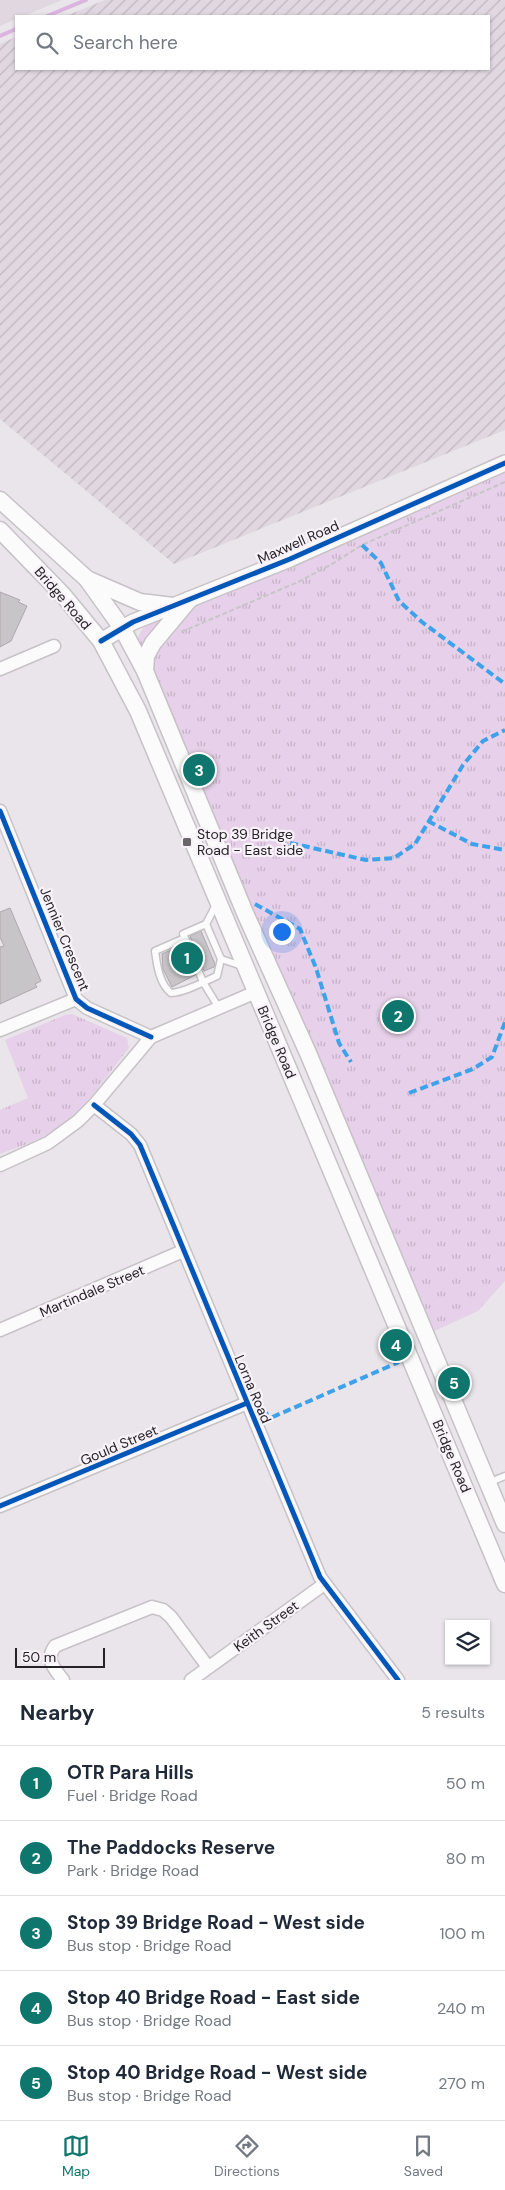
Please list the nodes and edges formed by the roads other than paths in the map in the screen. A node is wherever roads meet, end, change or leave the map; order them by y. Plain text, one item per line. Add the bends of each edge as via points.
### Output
1 (505, 463) edge
2 (0, 500) edge
3 (0, 530) edge
4 (87, 579) junction
5 (189, 600) junction
6 (173, 606) junction
7 (122, 628) junction
8 (101, 641) junction
9 (54, 646) dead end
10 (0, 669) edge
11 (146, 671) junction
12 (0, 811) edge
13 (218, 901) junction
14 (206, 924) junction
15 (185, 938) junction
16 (221, 959) junction
17 (245, 967) junction
18 (203, 982) junction
19 (275, 983) junction
20 (256, 992) junction
21 (76, 999) junction
22 (219, 1008) junction
23 (0, 1030) edge
24 (151, 1037) junction
25 (94, 1105) junction
26 (0, 1166) edge
27 (183, 1251) junction
28 (0, 1330) edge
29 (246, 1404) junction
30 (505, 1476) edge
31 (488, 1483) junction
32 (467, 1493) junction
33 (0, 1506) edge
34 (505, 1524) edge
35 (323, 1584) junction
36 (505, 1584) edge
37 (208, 1667) junction
38 (63, 1680) edge
39 (191, 1680) edge
40 (398, 1680) edge

1 - 5 street, Maxwell Road via 290,559
2 - 4 main road, Bridge Road
3 - 8 main road, Bridge Road via 63,595
4 - 6 main road via 140,602
4 - 7 main road, Bridge Road
5 - 6 street, Maxwell Road
5 - 11 main road via 146,656
6 - 7 street, Maxwell Road
7 - 8 street, Maxwell Road
7 - 11 main road, Bridge Road
8 - 13 main road, Bridge Road via 146,729
9 - 10 street
11 - 19 main road, Bridge Road
12 - 21 street, Jennier Crescent
13 - 14 lane
13 - 17 main road, Bridge Road
14 - 15 lane via 183,934
14 - 16 lane
15 - 18 lane
15 - 18 lane via 155,950 165,988 171,993 178,993
16 - 17 lane
16 - 18 lane via 217,976
17 - 20 main road, Bridge Road
18 - 22 lane
19 - 20 main road
19 - 31 main road, Bridge Road via 308,1053
20 - 22 street
20 - 32 main road, Bridge Road
21 - 23 street
21 - 24 street, Jennier Crescent via 86,1008
22 - 24 street
24 - 25 street
25 - 26 street via 48,1143
25 - 27 street, Lorna Road via 140,1145
27 - 28 street, Martindale Street
27 - 29 street, Lorna Road
29 - 33 street, Gould Street
29 - 35 street, Lorna Road
30 - 31 lane
31 - 32 main road
31 - 34 main road, Bridge Road
32 - 36 main road, Bridge Road
35 - 37 street, Keith Street
35 - 40 street, Lorna Road
37 - 38 street via 171,1617 164,1610 152,1607 55,1646 50,1654 51,1662
37 - 39 street, Keith Street

